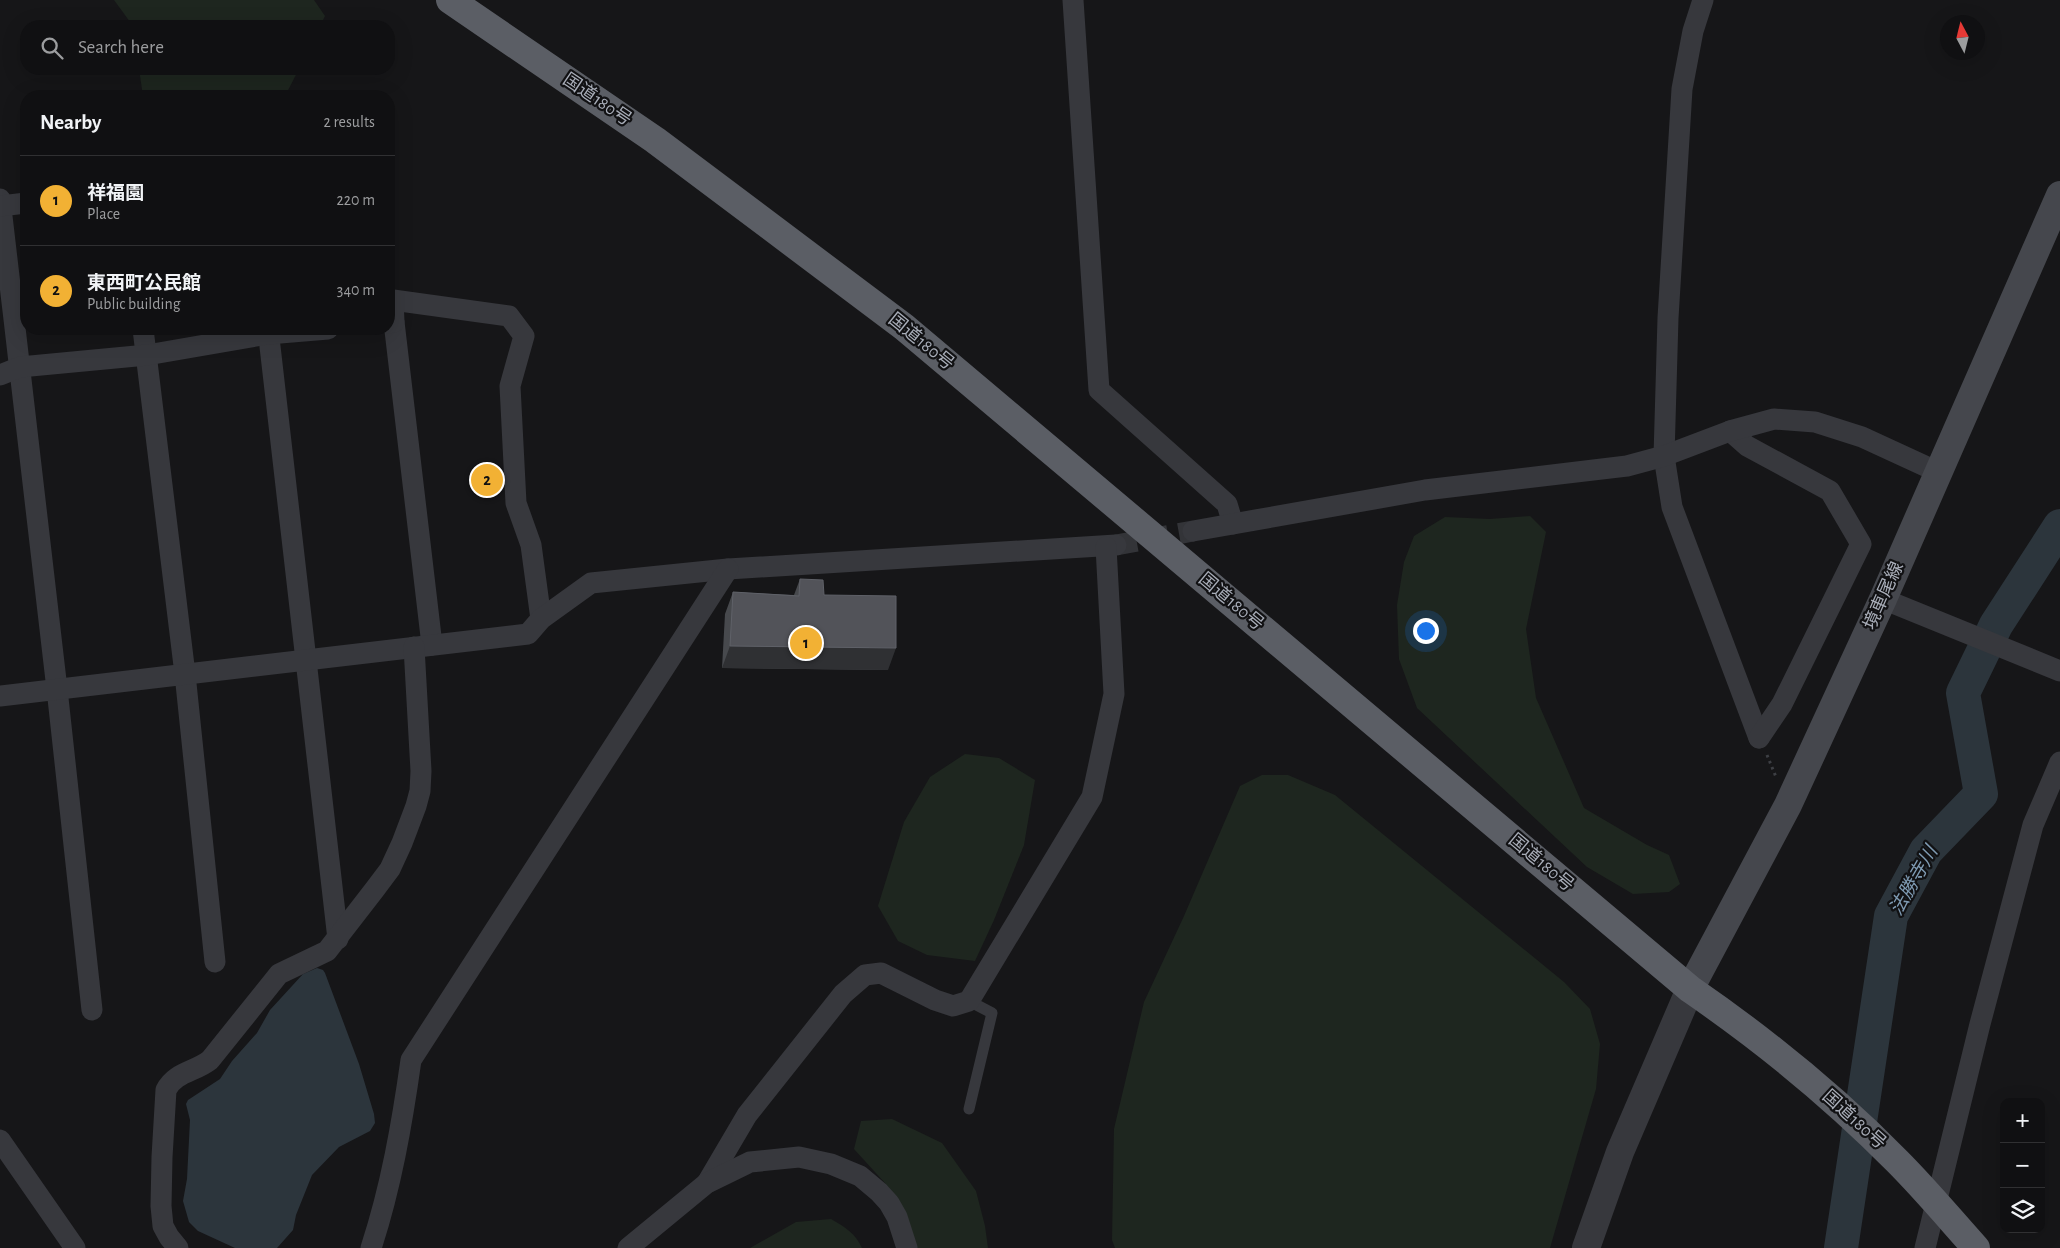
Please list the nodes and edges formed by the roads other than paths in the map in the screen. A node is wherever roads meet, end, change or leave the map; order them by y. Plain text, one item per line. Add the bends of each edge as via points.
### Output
1 (450, 0) edge
2 (1073, 0) edge
3 (1703, 0) edge
4 (2060, 195) edge
5 (0, 199) edge
6 (20, 204) edge
7 (0, 206) edge
8 (395, 300) edge
9 (145, 335) edge
10 (252, 335) edge
11 (268, 335) edge
12 (392, 335) edge
13 (147, 355) junction
14 (20, 367) junction
15 (0, 375) edge
16 (1730, 431) junction
17 (1664, 456) junction
18 (1938, 472) junction
19 (1232, 524) junction
20 (1193, 531) tunnel mouth
21 (728, 570) junction
22 (1882, 600) junction
23 (541, 619) junction
24 (423, 646) junction
25 (305, 660) junction
26 (2060, 671) edge
27 (185, 674) junction
28 (57, 689) junction
29 (0, 696) edge
30 (2060, 762) edge
31 (338, 939) junction
32 (215, 962) dead end
33 (1690, 989) junction
34 (969, 1001) junction
35 (92, 1010) dead end
36 (969, 1109) dead end
37 (0, 1140) edge
38 (707, 1183) junction
39 (1930, 1195) junction
40 (167, 1244) edge
41 (75, 1248) edge
42 (371, 1248) edge
43 (628, 1248) edge
44 (907, 1248) edge
45 (1586, 1248) edge
46 (1925, 1248) edge
47 (1976, 1248) edge

1 - 33 highway, 国道180号 via 655,140 904,327
2 - 19 street via 1099,390 1227,504
3 - 17 street via 1693,31 1682,89 1668,318
4 - 18 main road, 境車尾線
5 - 7 street
6 - 7 street
7 - 14 street
8 - 23 street via 509,316 524,336 510,386 516,502 531,545
9 - 13 street
10 - 13 street
11 - 25 street
12 - 24 street
13 - 14 street
13 - 27 street
14 - 15 street
14 - 28 street
16 - 17 street
16 - 17 street via 1747,446 1830,491 1861,544 1782,704 1759,738 1672,506
16 - 18 street via 1774,419 1816,422 1862,437
17 - 19 street via 1627,466 1425,490
18 - 22 main road, 境車尾線
19 - 20 street
21 - 23 street via 591,584
21 - 34 street via 1111,546 1114,694 1092,797
21 - 42 street via 412,1060 401,1134
22 - 26 street
22 - 33 main road, 境車尾線 via 1788,805
23 - 24 street via 528,634
24 - 25 street
24 - 31 street via 421,771 416,806 390,869
25 - 27 street
25 - 31 street
27 - 28 street
27 - 32 street
28 - 29 street
28 - 35 street
30 - 39 street via 2033,825
31 - 40 street via 327,951 280,974 210,1060 170,1082 164,1100 161,1177
33 - 39 highway, 国道180号 via 1741,1024 1808,1079 1874,1138
33 - 45 street via 1620,1152
34 - 36 lane via 992,1012
34 - 38 street via 953,1006 881,973 865,975 843,994 747,1115
37 - 41 street
38 - 43 street
38 - 44 street via 750,1162 799,1157 831,1164 860,1176 889,1203 898,1216
39 - 46 street
39 - 47 highway, 国道180号

